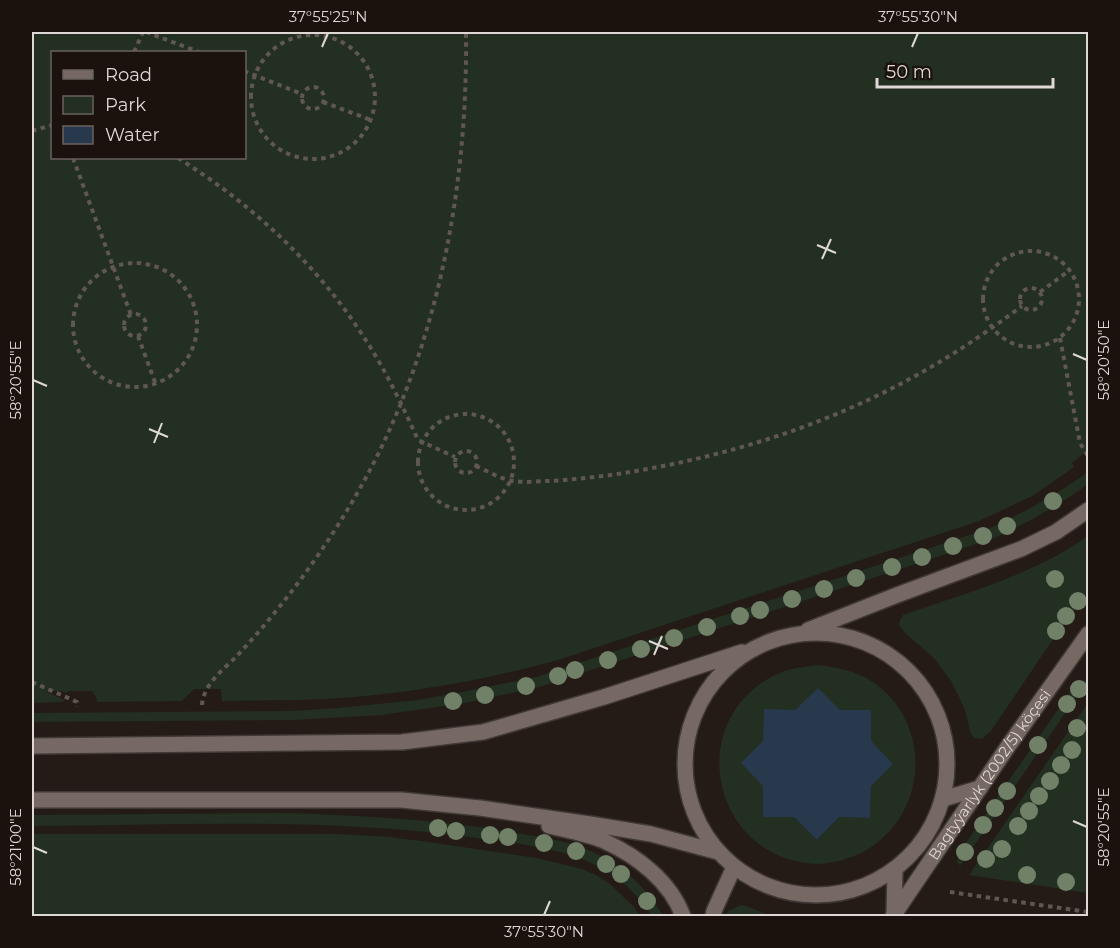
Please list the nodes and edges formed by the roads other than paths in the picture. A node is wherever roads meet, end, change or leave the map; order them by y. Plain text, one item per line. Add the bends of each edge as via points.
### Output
1 (1089, 510) edge
2 (797, 634) junction
3 (1089, 634) edge
4 (756, 647) junction
5 (32, 746) edge
6 (980, 788) junction
7 (943, 799) junction
8 (32, 800) edge
9 (480, 808) junction
10 (718, 852) junction
11 (734, 867) junction
12 (895, 869) junction
13 (683, 916) edge
14 (713, 916) edge
15 (893, 916) edge

1 - 2 street via 1021,549
2 - 4 street
2 - 7 street via 819,633 861,640 899,662 914,677 938,714 944,734 947,777
3 - 6 street, Bagtyýarlyk (2002/5) köçesi
4 - 5 street via 483,732 402,742
4 - 10 street via 721,673 708,690 697,709 686,751 688,794 700,825
6 - 7 street
6 - 15 street, Bagtyýarlyk (2002/5) köçesi
7 - 12 street via 925,838
8 - 9 street via 401,800
9 - 10 street via 651,834
9 - 13 street via 602,840 633,856 658,877
10 - 11 street
11 - 12 street via 771,888 814,896 856,890
11 - 14 street
12 - 15 street

